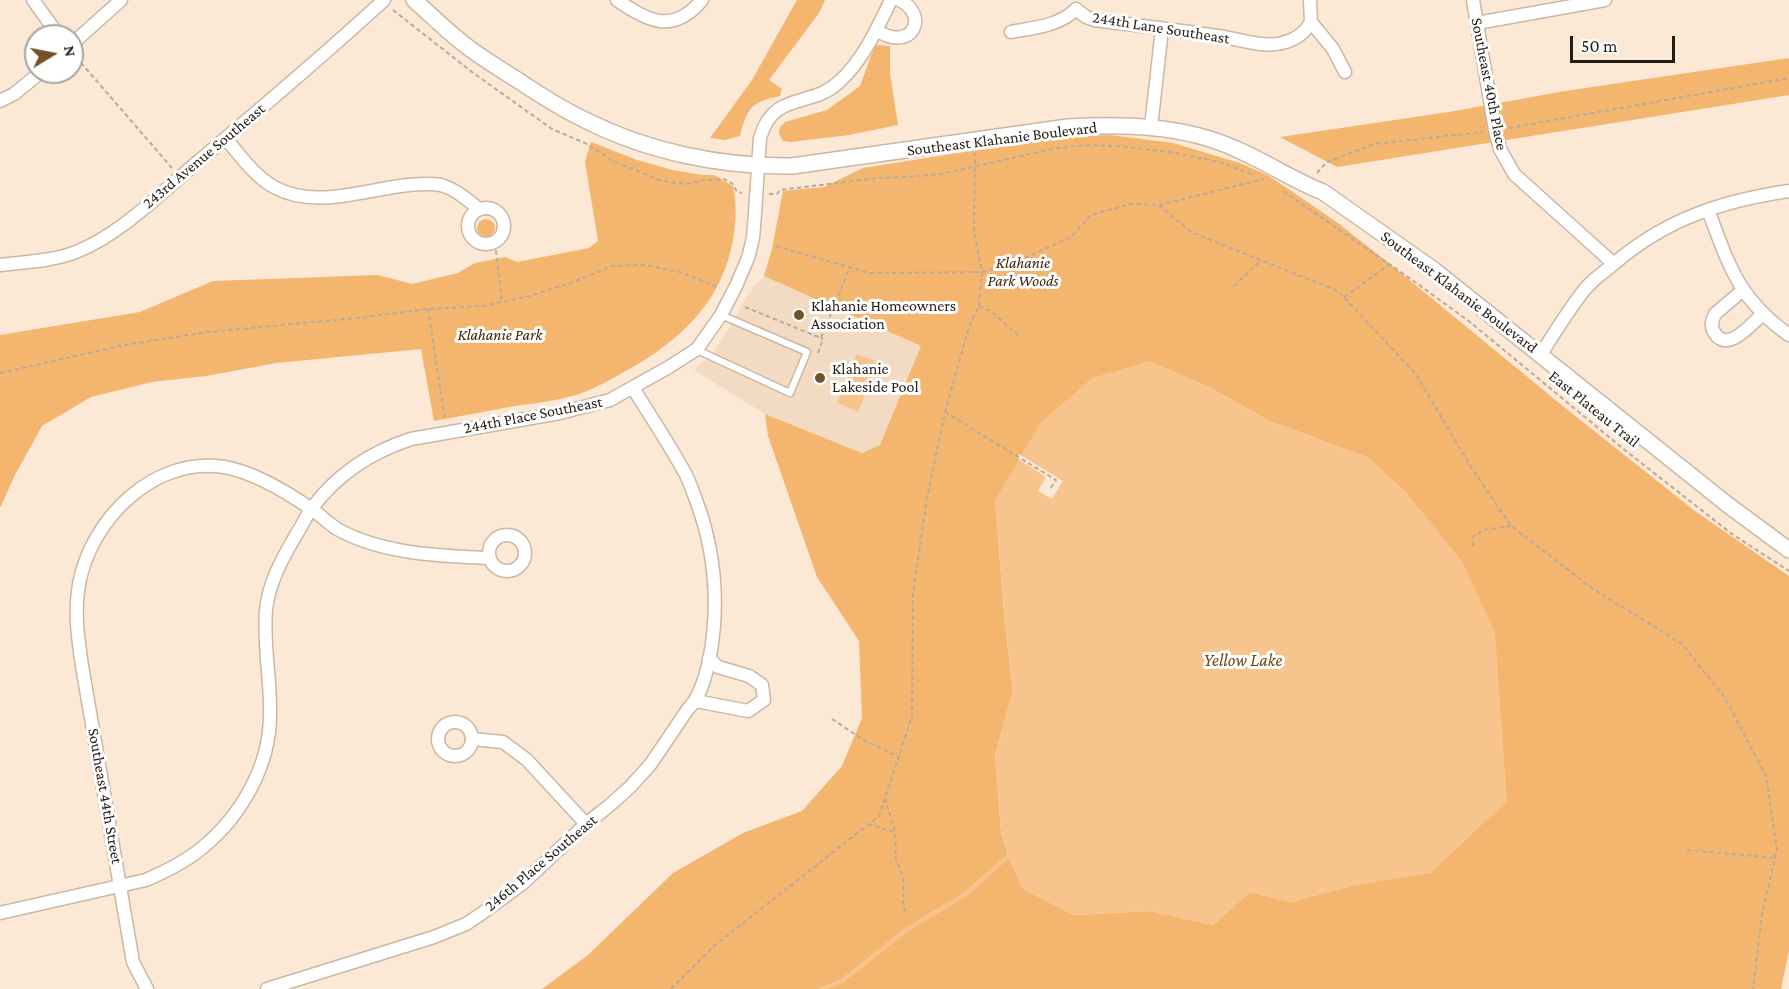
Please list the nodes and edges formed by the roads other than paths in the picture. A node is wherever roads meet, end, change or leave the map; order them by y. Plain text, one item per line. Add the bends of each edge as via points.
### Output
1 (33, 0) edge
2 (121, 0) edge
3 (384, 0) edge
4 (414, 0) edge
5 (617, 0) edge
6 (702, 0) edge
7 (891, 0) edge
8 (898, 0) edge
9 (1310, 0) edge
10 (1473, 0) edge
11 (1605, 0) edge
12 (1075, 5) edge
13 (1311, 22) junction
14 (1477, 23) junction
15 (50, 24) edge
16 (1162, 29) junction
17 (876, 30) junction
18 (1011, 32) dead end
19 (84, 33) edge
20 (1345, 72) dead end
21 (26, 84) edge
22 (0, 101) edge
23 (1151, 127) junction
24 (226, 139) junction
25 (758, 167) junction
26 (1789, 191) edge
27 (479, 209) junction
28 (1708, 210) junction
29 (1614, 264) junction
30 (0, 265) edge
31 (1743, 290) junction
32 (1763, 314) junction
33 (721, 315) junction
34 (1789, 335) edge
35 (697, 349) junction
36 (1541, 354) junction
37 (633, 388) junction
38 (312, 508) junction
39 (1789, 550) edge
40 (489, 558) dead end
41 (709, 658) junction
42 (696, 701) junction
43 (472, 739) dead end
44 (586, 824) junction
45 (120, 887) junction
46 (0, 913) edge
47 (147, 989) edge
48 (267, 989) edge

1 - 15 street
2 - 19 street
3 - 24 street, 243rd Avenue Southeast
4 - 25 street, Southeast Klahanie Boulevard via 468,48 587,122 639,143
5 - 6 street via 660,22 685,16
7 - 17 street, 244th Place Southeast
8 - 17 street via 914,12 915,25 909,35 899,39
9 - 13 street
10 - 14 street, Southeast 40th Place
11 - 14 street
12 - 16 street, 244th Lane Southeast via 1094,20
12 - 18 street, 244th Lane Southeast via 1064,19
13 - 16 street, 244th Lane Southeast via 1296,38 1267,45
13 - 20 street via 1333,49
14 - 29 street, Southeast 40th Place via 1495,130 1506,163 1525,185
16 - 23 street
17 - 25 street, 244th Place Southeast via 861,57 839,83 821,95 794,101 770,116 760,136
21 - 22 street
23 - 25 street, Southeast Klahanie Boulevard via 1068,127 792,166
23 - 36 street, Southeast Klahanie Boulevard via 1195,135 1233,148 1323,192 1434,270
24 - 27 street via 255,172 274,187 292,194 333,198 398,186 441,185
24 - 30 street, 243rd Avenue Southeast via 100,240 56,257
25 - 33 street, 244th Place Southeast via 753,238 748,258
26 - 28 street
27 - 27 street via 492,208 502,216 505,228 495,243 477,242 469,234 468,222
28 - 29 street via 1655,233
28 - 31 street
29 - 36 street via 1585,289
31 - 32 street
31 - 32 street via 1715,314 1712,328 1716,336 1734,339
32 - 34 street
33 - 35 street, 244th Place Southeast
33 - 35 lane via 807,352 790,393
35 - 37 street, 244th Place Southeast
36 - 39 street, Southeast Klahanie Boulevard via 1728,506
37 - 38 street, 244th Place Southeast via 592,405 390,446 334,481
37 - 41 street, 246th Place Southeast via 687,477 711,549 714,588
38 - 40 street, Southeast 44th Street via 337,529 371,543 436,556
38 - 45 street, 244th Place Southeast via 285,552 269,590 265,630 270,716 268,742 256,779 234,813 201,849 165,872
38 - 45 street, Southeast 44th Street via 245,473 225,467 188,468 127,498 93,546 85,563 76,624
41 - 42 street, 246th Place Southeast
41 - 42 street via 718,667 749,676 762,685 764,700 748,711
42 - 44 street, 246th Place Southeast via 650,765
43 - 44 street via 503,742 527,760
44 - 48 street, 246th Place Southeast via 522,884 466,924
45 - 46 street, 244th Place Southeast
45 - 47 street, Southeast 44th Street via 133,962

